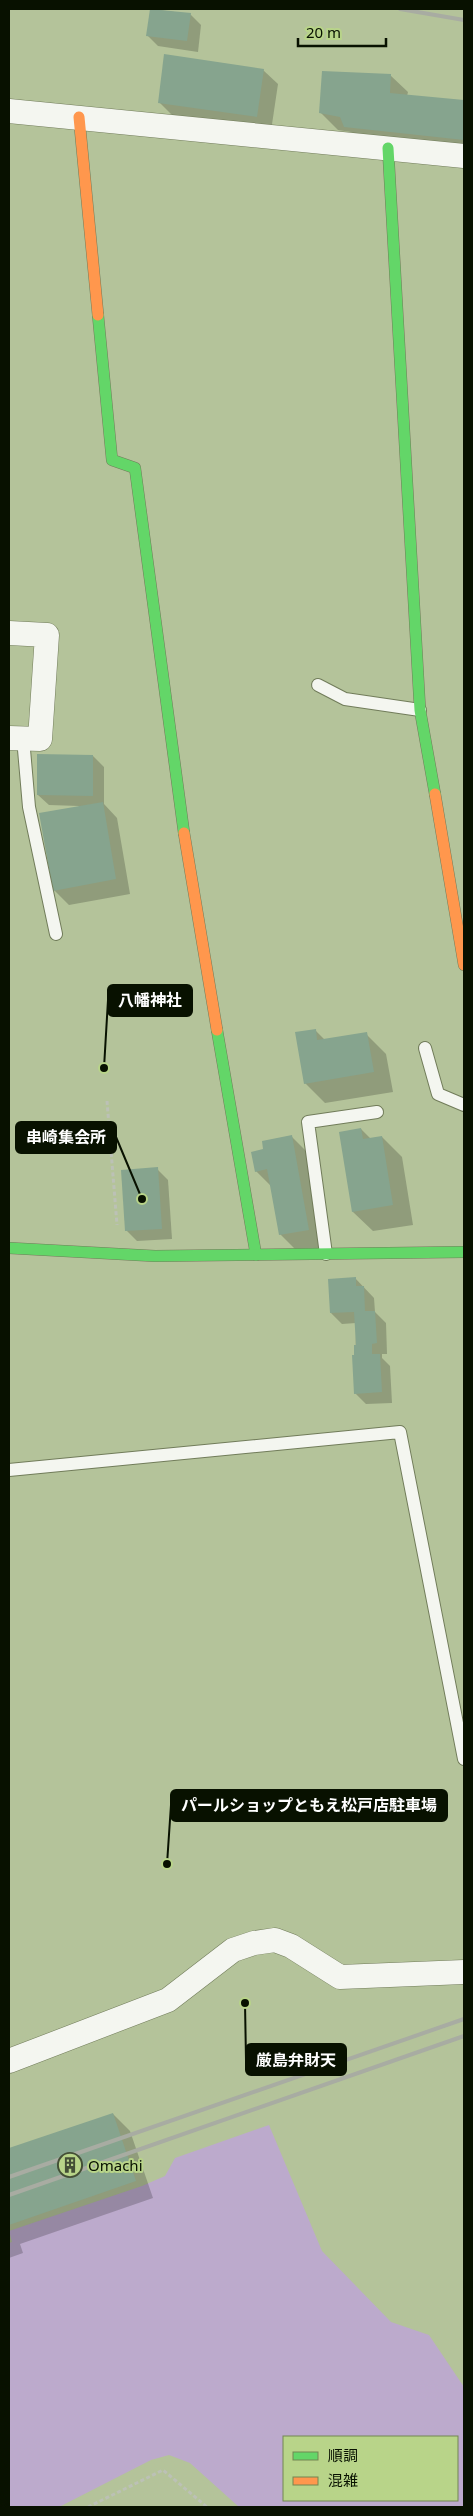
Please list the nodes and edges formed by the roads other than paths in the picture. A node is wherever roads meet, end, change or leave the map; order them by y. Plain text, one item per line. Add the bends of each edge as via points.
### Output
1 (9, 111) edge
2 (79, 117) junction
3 (388, 148) junction
4 (464, 156) edge
5 (9, 633) edge
6 (318, 685) dead end
7 (420, 710) junction
8 (16, 738) edge
9 (56, 934) dead end
10 (464, 965) edge
11 (426, 1048) dead end
12 (464, 1105) edge
13 (377, 1112) dead end
14 (9, 1248) edge
15 (464, 1252) edge
16 (326, 1254) junction
17 (256, 1255) junction
18 (9, 1470) edge
19 (464, 1759) edge
20 (464, 1972) edge
21 (9, 2061) edge

1 - 2 street
2 - 3 street
2 - 17 street via 112,460 135,468 188,862
3 - 4 street
3 - 7 street
5 - 8 street via 46,635 40,739
6 - 7 lane via 345,700
7 - 10 street
8 - 9 lane
11 - 12 lane via 438,1094
13 - 16 lane via 308,1122
14 - 17 street via 119,1256
15 - 16 street
16 - 17 street
18 - 19 lane via 400,1432
20 - 21 street via 340,1977 292,1946 275,1940 254,1942 233,1950 168,2000

